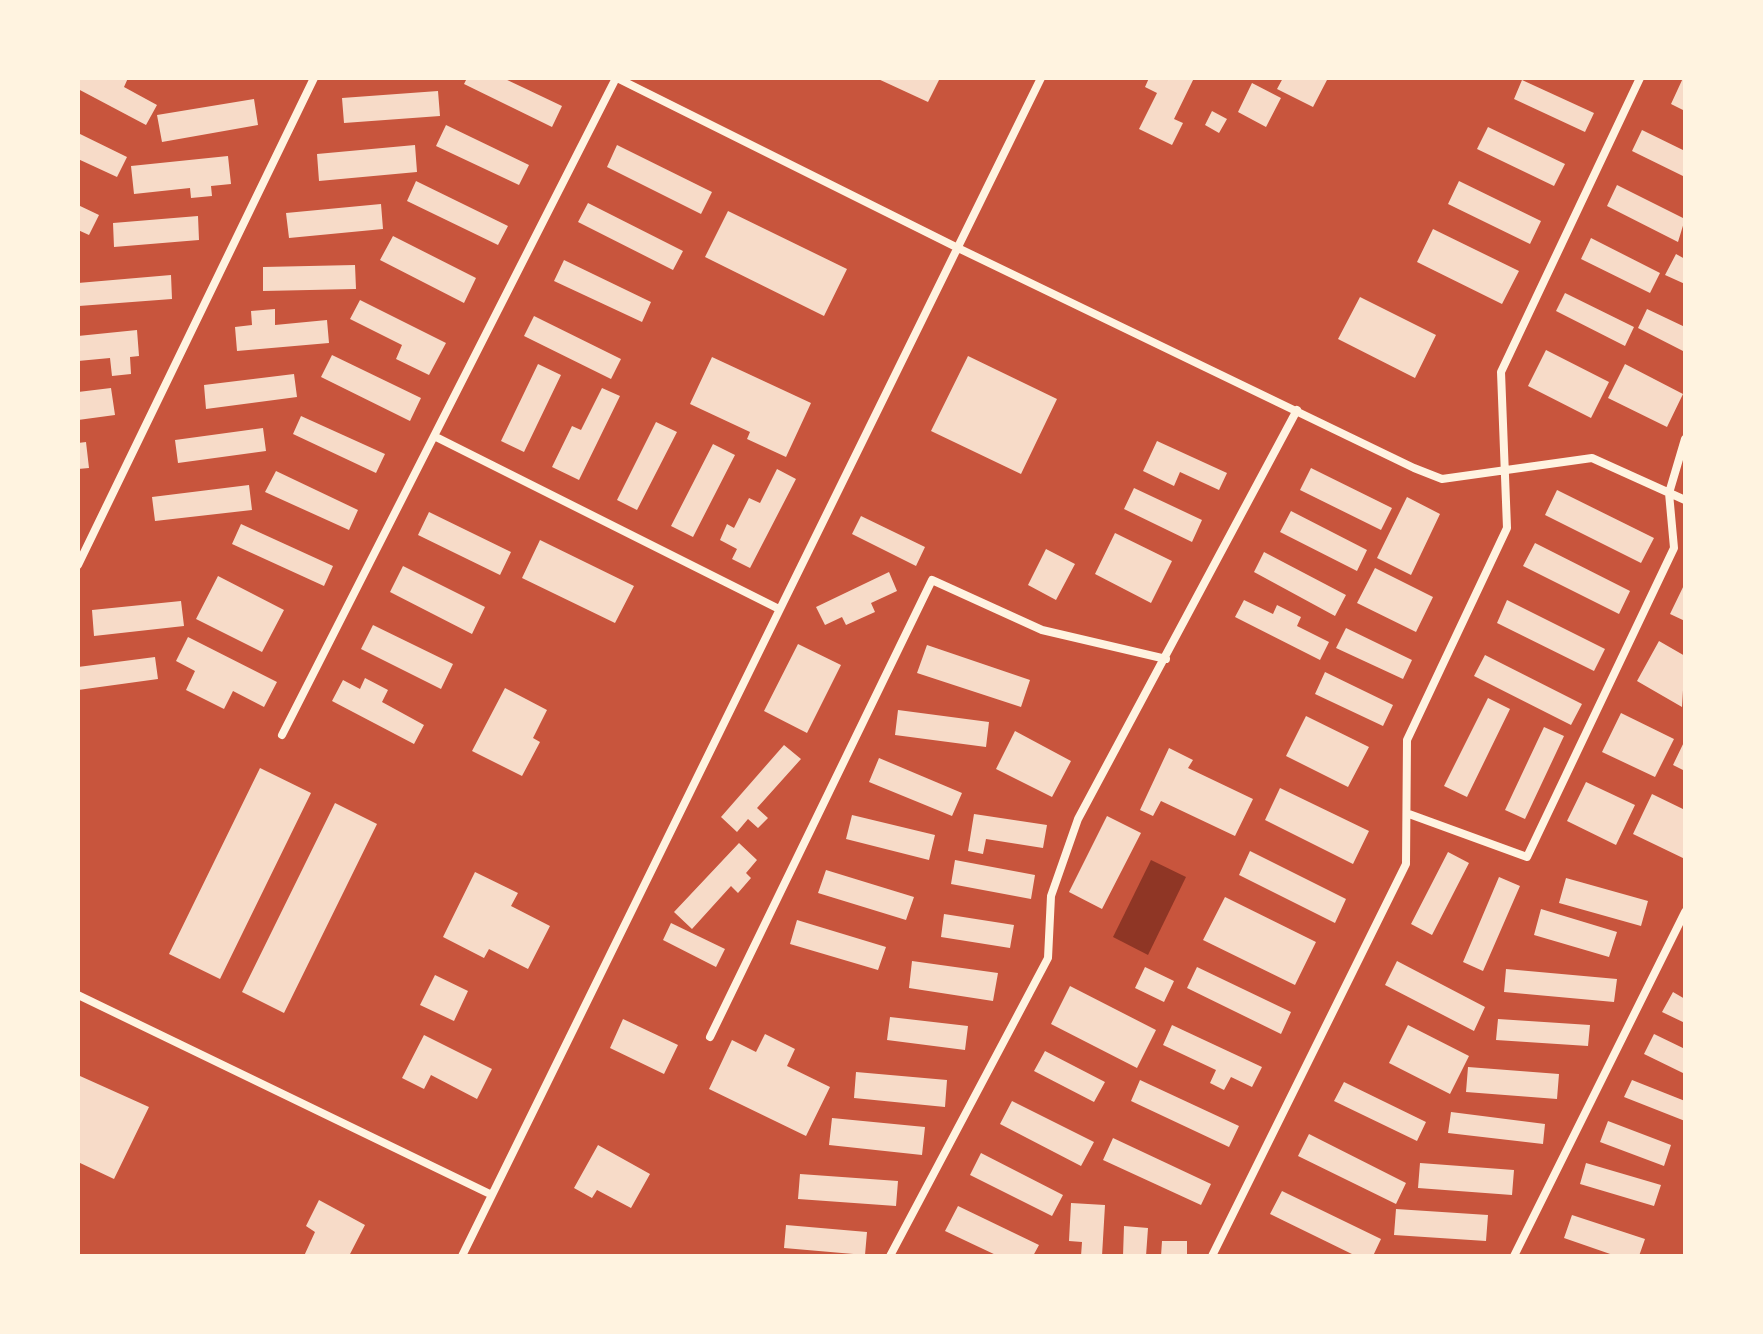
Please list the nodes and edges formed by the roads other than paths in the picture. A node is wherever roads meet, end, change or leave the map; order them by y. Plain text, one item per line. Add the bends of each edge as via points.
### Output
1 (314, 78) edge
2 (617, 78) edge
3 (1041, 78) edge
4 (1640, 78) edge
5 (958, 248) junction
6 (1297, 410) junction
7 (436, 437) junction
8 (1685, 439) edge
9 (1505, 470) junction
10 (1669, 493) junction
11 (1685, 500) edge
12 (78, 565) edge
13 (779, 609) junction
14 (1166, 659) junction
15 (282, 735) dead end
16 (1409, 814) junction
17 (1685, 912) edge
18 (78, 995) edge
19 (710, 1037) dead end
20 (492, 1195) junction
21 (462, 1256) edge
22 (890, 1256) edge
23 (1212, 1256) edge
24 (1514, 1256) edge

1 - 12 street
2 - 5 street
2 - 7 street
3 - 5 street
4 - 9 street via 1501,372
5 - 6 street
5 - 13 street
6 - 9 street via 1442,479
6 - 14 street
7 - 13 street
7 - 15 street
8 - 10 street
9 - 10 street via 1592,458
9 - 16 street via 1507,528 1407,740
10 - 11 street
10 - 16 street via 1674,548 1527,857
13 - 20 street
14 - 19 street via 1042,630 932,580
14 - 22 street via 1078,819 1051,896 1048,958
16 - 23 street via 1406,864
17 - 24 street
18 - 20 street
20 - 21 street

